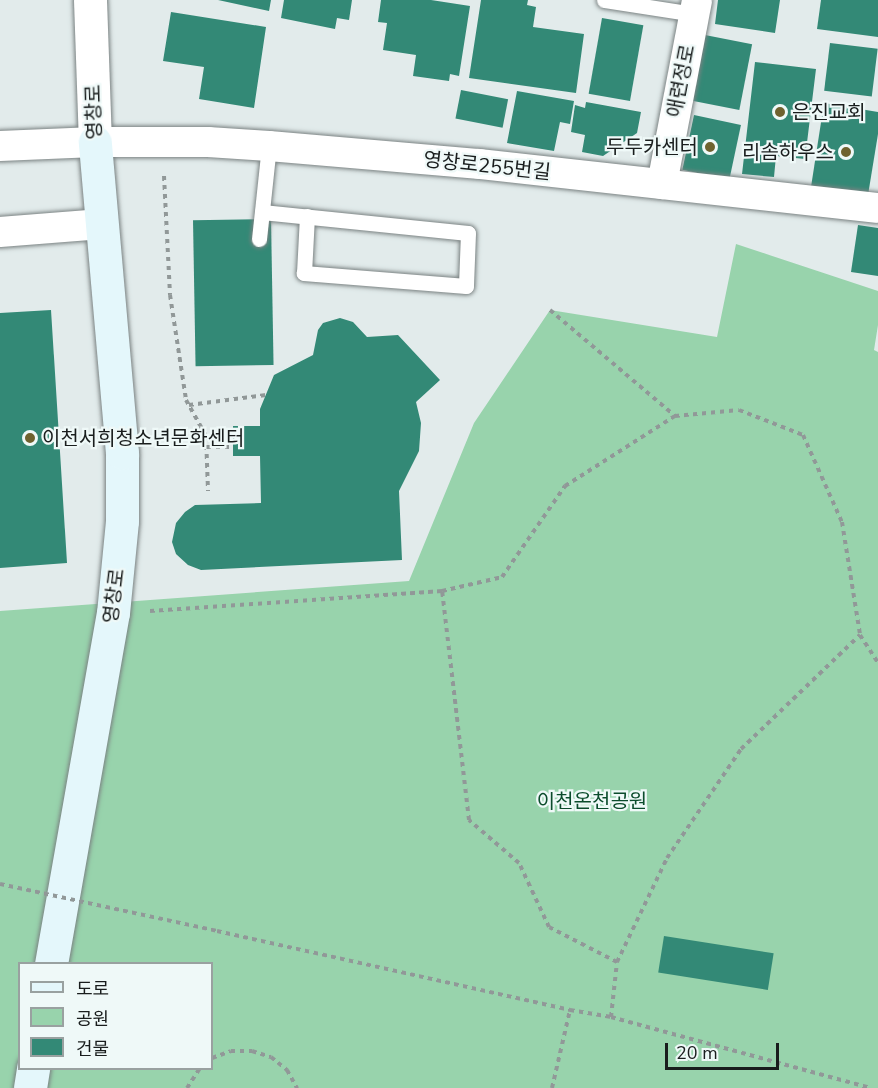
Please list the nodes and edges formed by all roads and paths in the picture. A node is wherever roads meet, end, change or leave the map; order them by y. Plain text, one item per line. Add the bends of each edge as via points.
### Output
1 (90, 0) edge
2 (604, 0) edge
3 (695, 7) edge
4 (95, 142) junction
5 (162, 142) junction
6 (0, 146) edge
7 (269, 146) junction
8 (662, 184) junction
9 (878, 208) edge
10 (262, 212) junction
11 (307, 216) junction
12 (102, 224) junction
13 (0, 232) edge
14 (259, 239) dead end
15 (550, 310) dead end
16 (266, 395) dead end
17 (189, 405) junction
18 (675, 416) junction
19 (207, 447) junction
20 (233, 447) dead end
21 (208, 491) dead end
22 (442, 591) junction
23 (112, 613) junction
24 (860, 635) junction
25 (878, 663) edge
26 (0, 884) edge
27 (51, 962) edge
28 (617, 962) junction
29 (570, 1010) junction
30 (611, 1017) junction
31 (213, 1058) edge
32 (33, 1070) edge
33 (199, 1070) edge
34 (30, 1088) edge
35 (187, 1088) edge
36 (297, 1088) edge
37 (552, 1088) edge
38 (870, 1088) edge

1 - 4 street, 영창로
2 - 3 lane, 애련정로
3 - 8 street, 애련정로
4 - 5 street, 영창로255번길
4 - 6 street, 영창로255번길
4 - 12 main road, 영창로
5 - 7 street, 영창로255번길
5 - 17 path via 170,295
7 - 8 street, 영창로255번길
7 - 10 lane
8 - 9 street, 영창로255번길
10 - 11 lane
10 - 14 lane
11 - 11 lane via 468,233 466,286 304,273
12 - 13 street
12 - 23 main road, 영창로 via 122,453 122,520
15 - 18 path
16 - 17 path
17 - 19 path via 200,421
18 - 22 path via 565,486 502,577
18 - 24 path via 739,410 803,435 842,522
19 - 20 path
19 - 21 path
22 - 23 path
22 - 28 path via 468,820 519,862 549,927
23 - 27 main road, 영창로
24 - 25 path
24 - 28 path via 741,750 667,858
26 - 29 path, bridge
28 - 30 path
29 - 30 path
29 - 37 path
30 - 38 path
31 - 36 path via 231,1051 252,1051 271,1057 286,1070
32 - 34 main road
33 - 35 path

